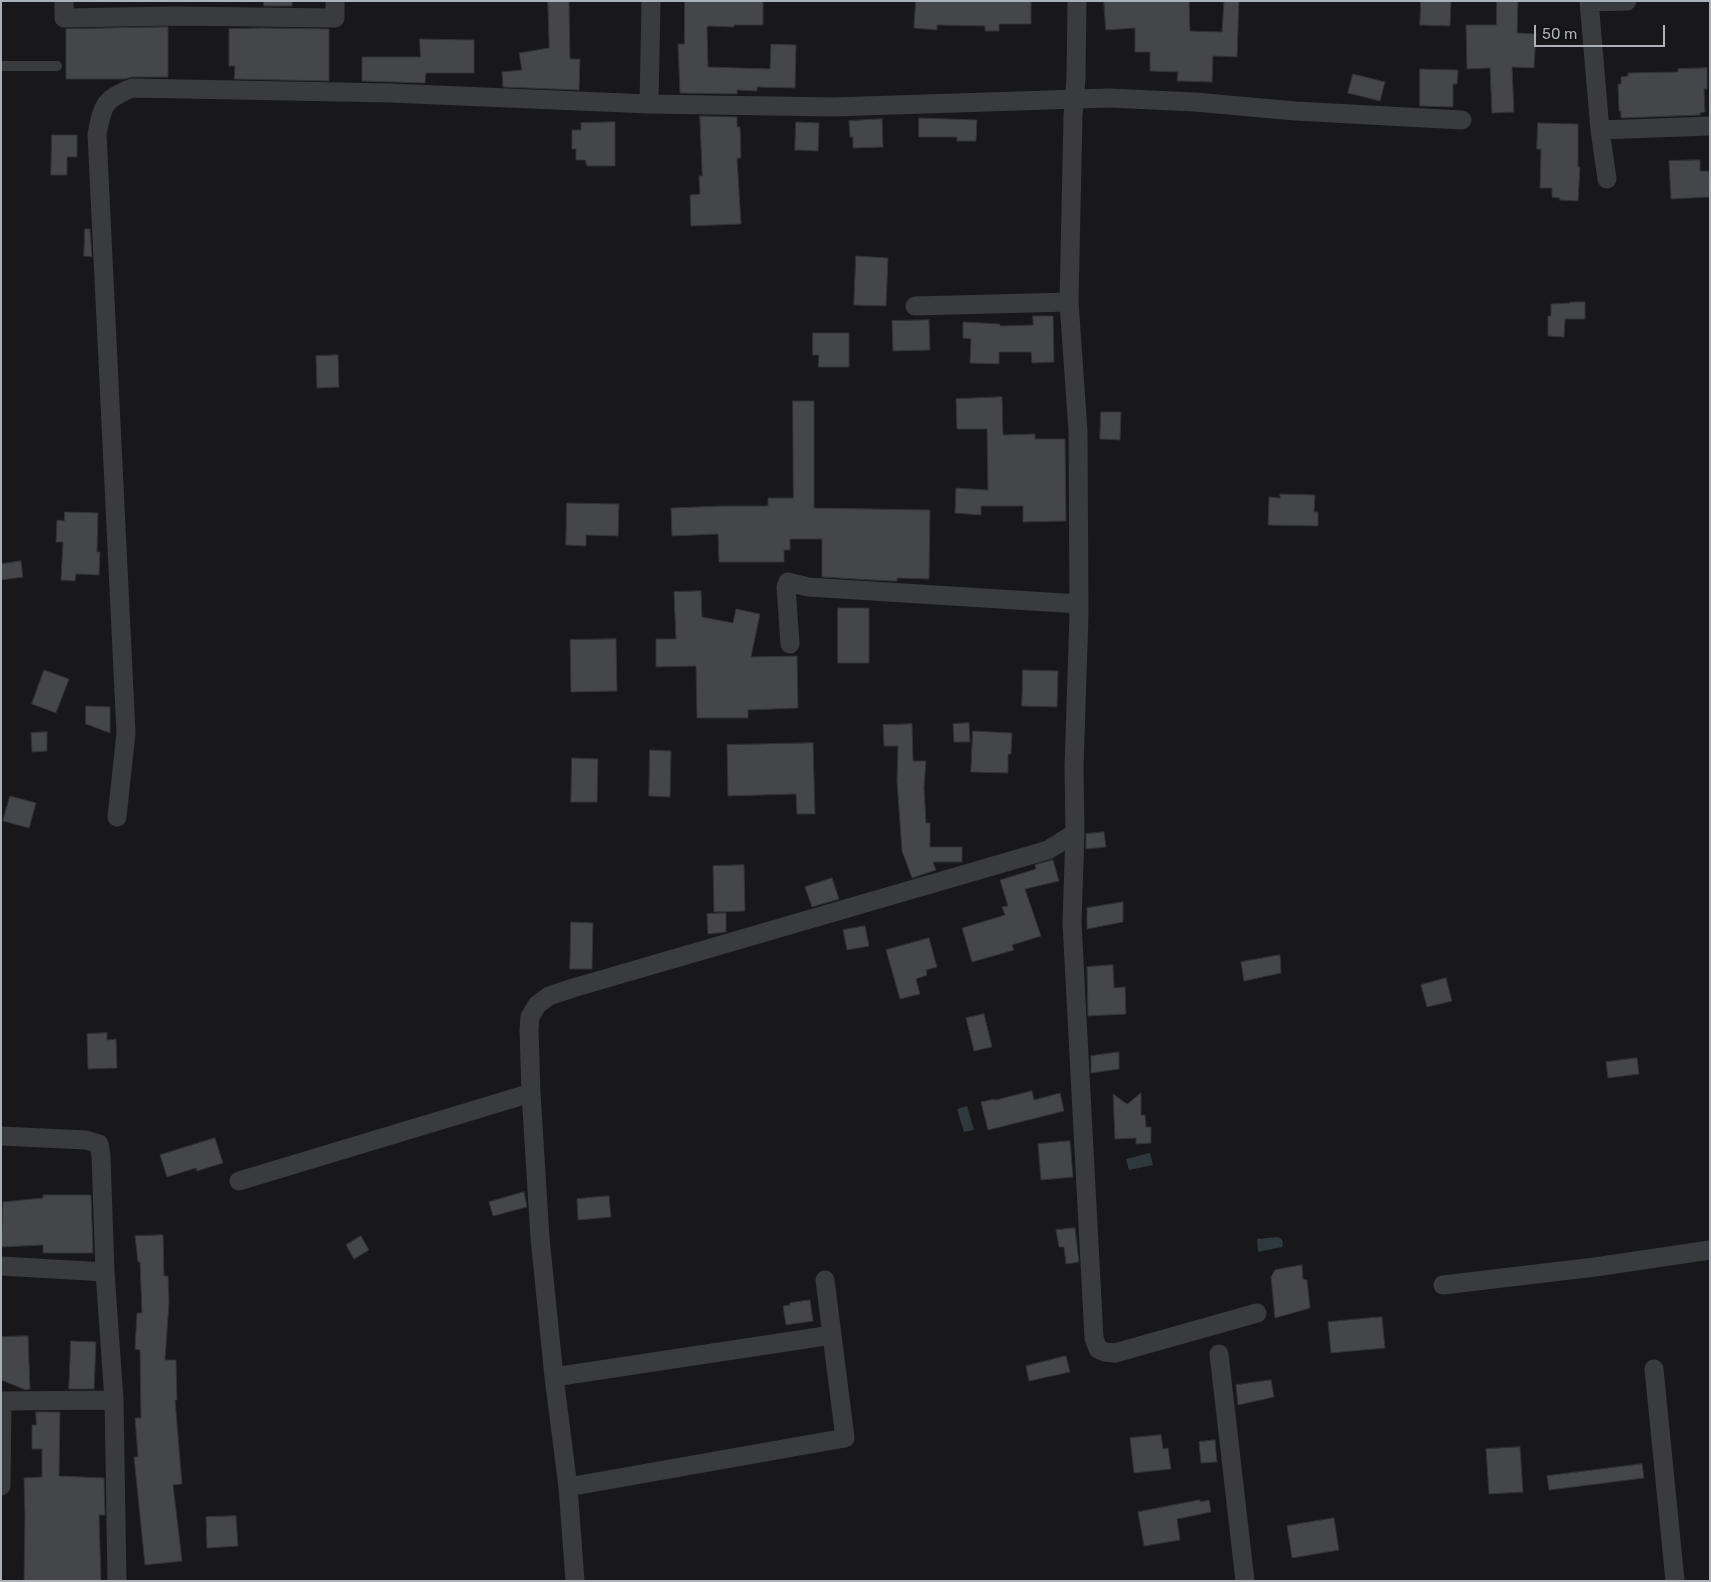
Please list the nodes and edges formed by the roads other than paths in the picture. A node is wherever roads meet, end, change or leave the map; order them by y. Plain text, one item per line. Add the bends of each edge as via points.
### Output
1 (64, 1) edge
2 (335, 1) edge
3 (651, 1) edge
4 (1077, 1) edge
5 (1627, 1) edge
6 (1590, 2) edge
7 (1, 66) edge
8 (57, 66) dead end
9 (649, 104) junction
10 (1078, 105) junction
11 (1462, 120) dead end
12 (1710, 126) edge
13 (1600, 130) junction
14 (1607, 178) dead end
15 (1069, 302) junction
16 (915, 306) dead end
17 (1079, 604) junction
18 (790, 644) dead end
19 (117, 817) dead end
20 (1074, 833) junction
21 (531, 1093) junction
22 (1, 1136) edge
23 (239, 1181) dead end
24 (1710, 1250) edge
25 (1, 1266) edge
26 (105, 1272) junction
27 (825, 1280) dead end
28 (1443, 1286) dead end
29 (1257, 1313) dead end
30 (832, 1335) junction
31 (1219, 1354) dead end
32 (1654, 1368) dead end
33 (554, 1377) junction
34 (114, 1400) junction
35 (2, 1401) edge
36 (1, 1486) edge
37 (568, 1487) junction
38 (118, 1581) edge
39 (575, 1581) edge
40 (1245, 1581) edge
41 (1675, 1581) edge

1 - 2 street via 64,18 335,18
3 - 9 street
4 - 10 street
5 - 6 street
6 - 13 street
7 - 8 lane
9 - 10 street via 832,107
9 - 19 street via 390,93 132,88 116,95 103,107 97,134 126,733
10 - 11 street via 1109,98
10 - 15 street
12 - 13 street
13 - 14 street
15 - 16 street
15 - 17 street via 1078,432
17 - 18 street via 808,587 788,582
17 - 20 street
20 - 21 street via 1048,850 549,996 537,1005 530,1017
20 - 29 street via 1072,923 1076,1013 1094,1338 1098,1349 1115,1353
21 - 23 street
21 - 33 street via 540,1238
22 - 26 street via 86,1140 99,1144
24 - 28 street
25 - 26 street
26 - 34 street
27 - 30 street
30 - 33 street
30 - 37 street via 845,1438
31 - 40 street
32 - 41 street
33 - 37 street
34 - 35 street
34 - 38 street
35 - 36 street
37 - 39 street

